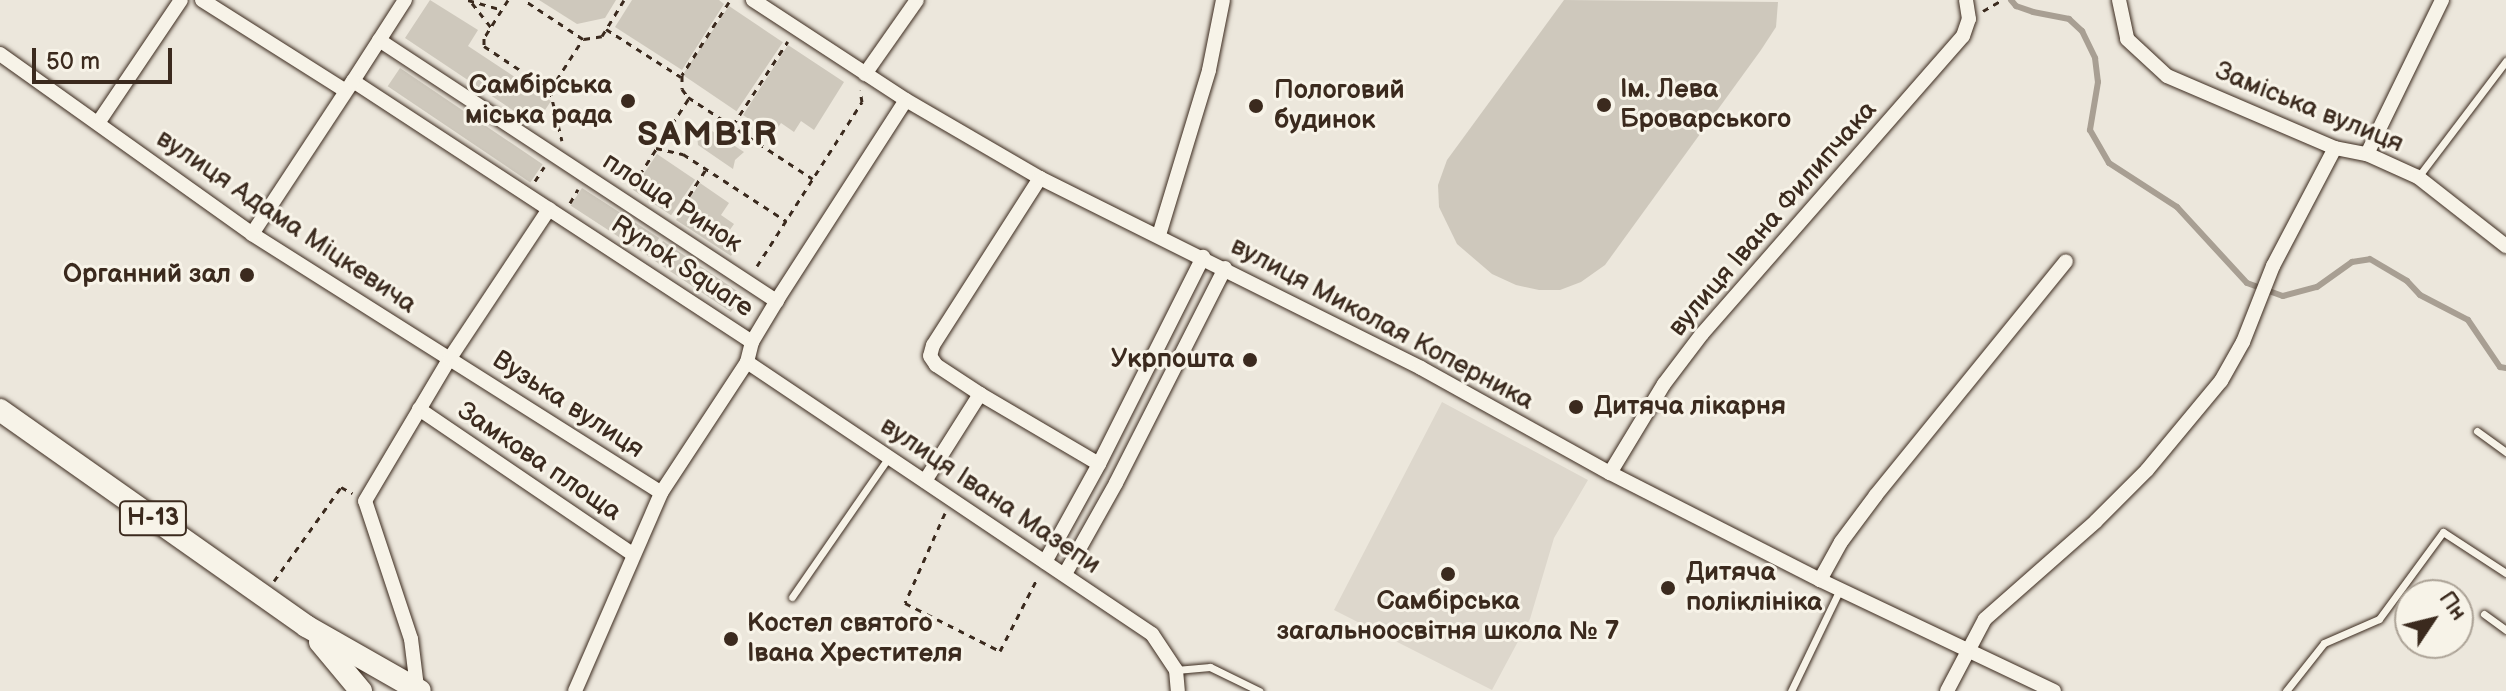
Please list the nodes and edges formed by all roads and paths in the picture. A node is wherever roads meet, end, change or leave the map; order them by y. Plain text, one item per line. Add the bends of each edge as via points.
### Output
1 (181, 0) edge
2 (202, 0) edge
3 (405, 0) edge
4 (508, 0) edge
5 (524, 0) edge
6 (624, 0) edge
7 (753, 0) edge
8 (917, 0) edge
9 (1223, 0) edge
10 (1966, 0) edge
11 (2119, 0) edge
12 (2442, 0) edge
13 (470, 1) edge
14 (729, 2) dead end
15 (502, 10) junction
16 (491, 27) junction
17 (606, 29) junction
18 (583, 39) junction
19 (379, 40) junction
20 (788, 41) dead end
21 (0, 54) edge
22 (2506, 61) edge
23 (681, 77) junction
24 (861, 80) junction
25 (350, 86) junction
26 (550, 90) junction
27 (689, 98) junction
28 (906, 100) junction
29 (98, 123) junction
30 (733, 127) junction
31 (656, 148) junction
32 (2335, 148) junction
33 (553, 153) junction
34 (2367, 154) junction
35 (567, 163) junction
36 (587, 176) junction
37 (2418, 177) junction
38 (1040, 178) junction
39 (813, 179) junction
40 (526, 194) junction
41 (623, 200) junction
42 (555, 213) junction
43 (786, 221) junction
44 (252, 234) junction
45 (1159, 235) junction
46 (2506, 246) edge
47 (1203, 257) junction
48 (2066, 261) dead end
49 (1225, 268) junction
50 (747, 281) junction
51 (777, 301) junction
52 (752, 342) junction
53 (450, 358) junction
54 (747, 362) junction
55 (980, 394) junction
56 (419, 409) junction
57 (0, 410) edge
58 (2477, 431) dead end
59 (2506, 452) edge
60 (889, 457) junction
61 (1099, 464) junction
62 (1610, 473) junction
63 (925, 481) junction
64 (661, 493) junction
65 (952, 498) junction
66 (365, 501) junction
67 (632, 554) junction
68 (1045, 562) junction
69 (2506, 573) edge
70 (1065, 574) junction
71 (1820, 580) junction
72 (1840, 589) junction
73 (264, 596) junction
74 (792, 597) dead end
75 (2484, 614) dead end
76 (306, 626) junction
77 (2506, 630) edge
78 (1966, 650) junction
79 (1176, 670) junction
80 (404, 687) edge
81 (361, 691) edge
82 (575, 691) edge
83 (1178, 691) edge
84 (1259, 691) edge
85 (1791, 691) edge
86 (1947, 691) edge
87 (2054, 691) edge
88 (2286, 691) edge

1 - 29 street
2 - 25 street, Rynok Square
3 - 19 street
4 - 15 path
5 - 18 path
6 - 17 path
7 - 24 street
8 - 24 street
9 - 45 street via 1209,70
10 - 62 street, вулиця Івана Филипчака via 1969,19 1963,36 1702,334 1664,384
11 - 32 street, Заміська вулиця via 2127,39 2167,76
12 - 34 street
13 - 15 path
13 - 16 path
14 - 23 path
15 - 16 path
16 - 26 path via 484,46
17 - 18 path via 602,36
17 - 23 path
18 - 26 path
19 - 25 street
19 - 33 street, площа Ринок
20 - 30 path
21 - 29 street, вулиця Адама Міцкевича
22 - 37 lane
23 - 27 path
24 - 28 street
24 - 39 path via 862,102
25 - 40 street, Rynok Square
25 - 44 street
26 - 35 path
27 - 30 path
27 - 31 path
28 - 38 street, вулиця Миколая Коперника
28 - 51 street, Rynok Square
29 - 44 street, вулиця Адама Міцкевича
30 - 39 path
31 - 41 path
31 - 43 path via 683,154
32 - 34 street, Заміська вулиця
32 - 78 street via 2221,381 2096,521 1985,619
33 - 35 street, площа Ринок
33 - 40 path
34 - 37 street, Заміська вулиця
35 - 36 street, площа Ринок
36 - 41 street, площа Ринок
36 - 42 path
37 - 46 street, Заміська вулиця
38 - 45 street, вулиця Миколая Коперника
38 - 55 street via 933,345 930,356 936,365
39 - 43 path
40 - 42 street, Rynok Square
41 - 50 street, площа Ринок
42 - 52 street, Rynok Square
42 - 53 street
43 - 50 path
44 - 53 street, вулиця Адама Міцкевича
45 - 47 street, вулиця Миколая Коперника
47 - 49 street, вулиця Миколая Коперника
47 - 61 street
48 - 71 street via 1876,495
49 - 62 street, вулиця Миколая Коперника
49 - 70 street
50 - 51 street, площа Ринок
51 - 52 street, Rynok Square
52 - 54 street
53 - 56 street
53 - 64 street, Вузька вулиця
54 - 60 street, вулиця Івана Мазепи
54 - 64 street
55 - 61 street
55 - 63 street
56 - 66 street
56 - 67 street, Замкова площа
57 - 73 main road, Н-13
58 - 59 lane
60 - 63 street, вулиця Івана Мазепи
60 - 74 lane
61 - 68 street
62 - 71 street, вулиця Миколая Коперника
63 - 65 street, вулиця Івана Мазепи
64 - 67 street
65 - 68 street, вулиця Івана Мазепи
65 - 68 path via 905,603 1000,651
66 - 73 path via 341,487
66 - 80 street via 411,639
67 - 82 street
68 - 70 street, вулиця Івана Мазепи
69 - 88 lane via 2443,532 2379,619 2324,643
70 - 79 street, вулиця Івана Мазепи via 1152,634
71 - 72 street, вулиця Миколая Коперника
72 - 78 street, вулиця Миколая Коперника
72 - 85 lane
73 - 76 main road, Н-13
75 - 77 lane
76 - 80 main road, Н-13
76 - 81 main road, Н-13
78 - 86 street
78 - 87 street, вулиця Миколая Коперника
79 - 83 street, вулиця Івана Мазепи
79 - 84 lane via 1210,667

